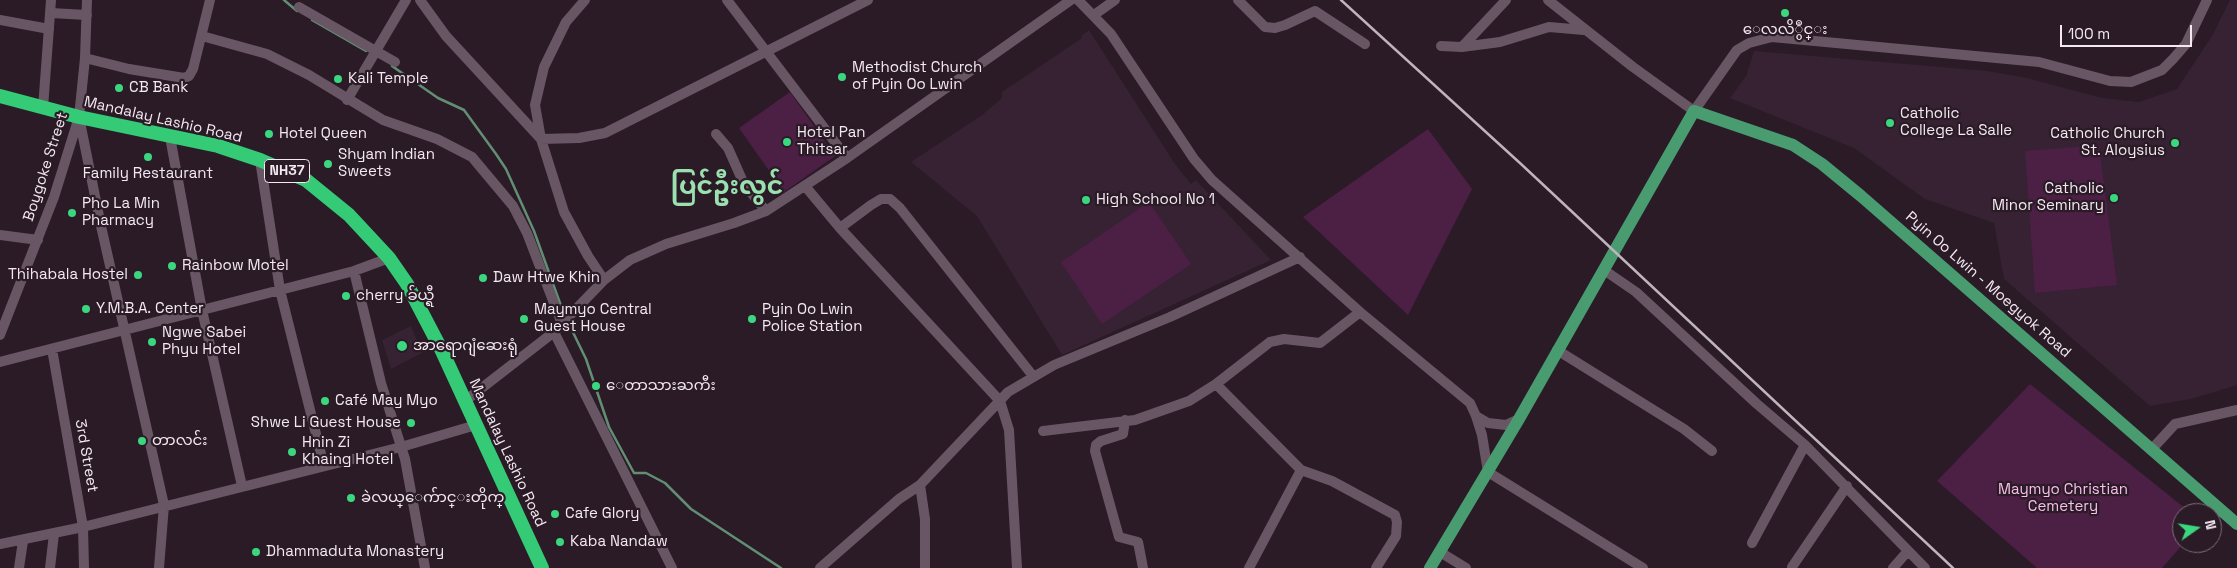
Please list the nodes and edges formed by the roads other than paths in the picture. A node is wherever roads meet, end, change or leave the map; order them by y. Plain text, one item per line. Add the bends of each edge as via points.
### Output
1 (51, 0) edge
2 (80, 0) edge
3 (87, 0) edge
4 (210, 0) edge
5 (406, 0) edge
6 (420, 0) edge
7 (584, 0) edge
8 (727, 0) edge
9 (868, 0) edge
10 (1071, 0) edge
11 (1078, 0) edge
12 (1115, 0) edge
13 (1238, 0) edge
14 (1506, 0) edge
15 (1548, 0) edge
16 (2208, 0) edge
17 (298, 6) dead end
18 (51, 13) junction
19 (87, 15) junction
20 (1094, 15) junction
21 (0, 20) edge
22 (49, 29) junction
23 (1585, 30) junction
24 (202, 36) junction
25 (1365, 44) dead end
26 (1441, 46) dead end
27 (1462, 47) junction
28 (376, 52) junction
29 (767, 53) junction
30 (85, 58) junction
31 (395, 62) dead end
32 (0, 96) edge
33 (347, 100) junction
34 (43, 108) junction
35 (1694, 111) junction
36 (79, 117) junction
37 (716, 134) dead end
38 (170, 137) junction
39 (541, 139) junction
40 (847, 158) junction
41 (260, 160) junction
42 (805, 186) junction
43 (766, 211) junction
44 (840, 228) junction
45 (0, 235) edge
46 (38, 240) junction
47 (1300, 257) junction
48 (389, 258) junction
49 (1604, 270) junction
50 (354, 271) junction
51 (604, 280) junction
52 (280, 290) junction
53 (202, 310) junction
54 (1360, 312) junction
55 (563, 323) junction
56 (124, 330) junction
57 (0, 335) edge
58 (52, 349) junction
59 (1557, 350) junction
60 (0, 362) edge
61 (1033, 376) junction
62 (1216, 384) junction
63 (465, 401) junction
64 (1000, 401) junction
65 (2237, 410) edge
66 (1476, 416) junction
67 (1519, 419) junction
68 (1125, 420) junction
69 (476, 425) junction
70 (1043, 431) dead end
71 (1805, 444) junction
72 (401, 447) junction
73 (2152, 449) junction
74 (1712, 451) dead end
75 (324, 466) junction
76 (1300, 470) junction
77 (1488, 472) junction
78 (920, 485) junction
79 (242, 486) junction
80 (1847, 486) junction
81 (164, 505) junction
82 (2237, 524) edge
83 (83, 527) junction
84 (54, 534) junction
85 (23, 541) junction
86 (1752, 543) dead end
87 (0, 544) edge
88 (1440, 552) junction
89 (1907, 552) junction
90 (1792, 567) dead end
91 (19, 568) edge
92 (50, 568) edge
93 (84, 568) edge
94 (159, 568) edge
95 (425, 568) edge
96 (542, 568) edge
97 (672, 568) edge
98 (820, 568) edge
99 (925, 568) edge
100 (1017, 568) edge
101 (1143, 568) edge
102 (1249, 568) edge
103 (1376, 568) edge
104 (1430, 568) edge
105 (1466, 568) edge
106 (1643, 568) edge
107 (1893, 568) edge
108 (1925, 568) edge

1 - 18 street
2 - 3 street
3 - 19 street, Boygoke Street
4 - 24 street
5 - 28 street
6 - 39 street via 446,36
7 - 39 street via 566,22 544,67 535,105
8 - 29 street
9 - 29 street
10 - 40 street
11 - 20 street
12 - 20 street
13 - 25 street via 1265,27 1285,25 1314,11
14 - 27 street
15 - 23 street
16 - 35 street via 2186,44 2173,59 2162,70 2131,82 2110,80 2039,62 1772,37 1749,43 1738,50
17 - 28 street
18 - 19 street
18 - 22 street
19 - 30 street, Boygoke Street
20 - 47 street via 1131,61 1194,159 1212,180
21 - 22 street
22 - 34 street
23 - 27 street via 1549,27 1500,42
23 - 35 street
24 - 30 street via 193,69 184,78
24 - 33 street via 266,54 309,75
26 - 27 street
28 - 31 street
28 - 33 street
29 - 39 street via 605,133 579,138
29 - 40 street
30 - 36 street, Boygoke Street
32 - 34 highway, Mandalay Lashio Road / NH37
33 - 55 street via 383,120 437,139 472,157 514,206
34 - 36 highway, Mandalay Lashio Road / NH37
35 - 49 main road
35 - 73 main road, Pyin Oo Lwin - Moegyok Road via 1793,145 1822,164
36 - 38 highway, Mandalay Lashio Road / NH37
36 - 46 street, Boygoke Street
36 - 56 street
37 - 43 street via 728,148 744,184
38 - 41 highway, Mandalay Lashio Road / NH37 via 218,146
38 - 53 street
39 - 51 street via 564,212
40 - 42 street
41 - 48 highway, Mandalay Lashio Road / NH37 via 306,180 349,215
41 - 52 street
42 - 43 street
42 - 44 street
43 - 51 street via 642,253
44 - 61 street via 871,205 890,198
44 - 64 street
45 - 46 street
46 - 57 street, Boygoke Street
47 - 54 street
47 - 61 street
48 - 50 street
48 - 63 highway, Mandalay Lashio Road / NH37 via 407,284
49 - 59 main road
49 - 71 street via 1636,292
50 - 52 street
50 - 72 street via 381,383
51 - 55 street
52 - 53 street
52 - 75 street
53 - 56 street
53 - 79 street
54 - 62 street via 1320,344 1284,339 1270,342
54 - 66 street via 1470,403
55 - 63 street
55 - 97 street
56 - 58 street
56 - 81 street
58 - 60 street
58 - 83 street, 3rd Street
59 - 67 main road
59 - 74 street via 1684,429
61 - 64 street
62 - 68 street via 1188,401 1145,417
62 - 76 street
63 - 69 highway, Mandalay Lashio Road / NH37
64 - 78 street
64 - 100 street via 1009,430
65 - 73 street via 2175,424
66 - 67 street via 1488,423 1506,424
66 - 77 street
67 - 77 main road
68 - 70 street
68 - 101 street via 1123,434 1101,441 1095,451 1120,537 1138,542
69 - 72 street
69 - 96 highway, Mandalay Lashio Road / NH37
71 - 80 street
71 - 86 street
72 - 75 street
72 - 95 street
73 - 82 main road, Pyin Oo Lwin - Moegyok Road
75 - 79 street
76 - 102 street
76 - 103 street via 1332,481 1395,515 1396,536
77 - 88 main road
77 - 106 street
78 - 98 street
78 - 99 street via 925,519
79 - 81 street
80 - 89 street
80 - 90 street
81 - 83 street
81 - 94 street
83 - 84 street
83 - 93 street, 3rd Street
84 - 85 street
84 - 92 street
85 - 87 street
85 - 91 street
88 - 104 main road
88 - 105 street
89 - 107 street
89 - 108 street

